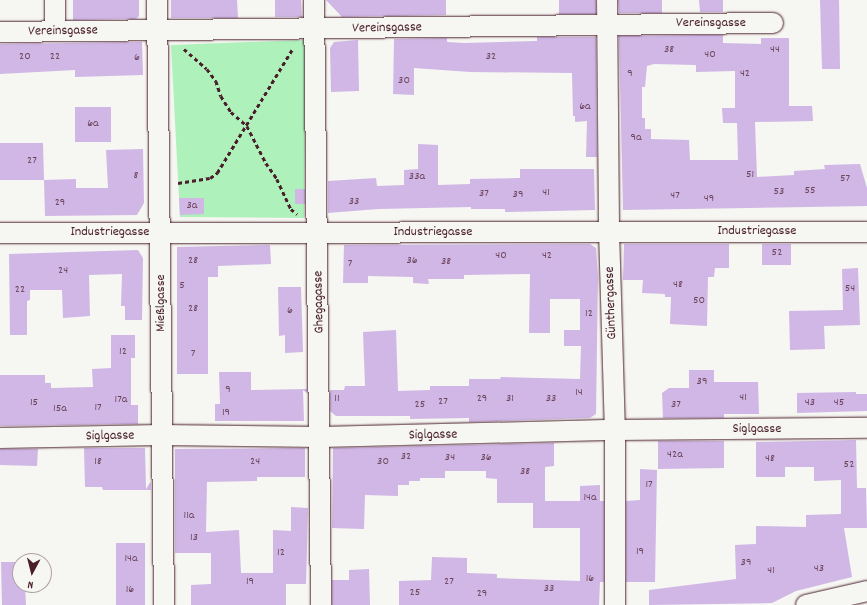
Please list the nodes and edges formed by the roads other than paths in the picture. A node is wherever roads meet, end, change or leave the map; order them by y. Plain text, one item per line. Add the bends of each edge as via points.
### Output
1 (55, 0) edge
2 (157, 0) edge
3 (314, 0) edge
4 (607, 0) edge
5 (773, 23) dead end
6 (607, 24) junction
7 (157, 30) junction
8 (311, 30) junction
9 (55, 31) junction
10 (0, 32) edge
11 (609, 231) junction
12 (161, 232) junction
13 (318, 232) junction
14 (867, 232) edge
15 (0, 233) edge
16 (867, 428) edge
17 (615, 430) junction
18 (161, 435) junction
19 (320, 437) junction
20 (0, 438) edge
21 (867, 591) edge
22 (164, 605) edge
23 (321, 605) edge
24 (615, 605) edge
25 (806, 605) edge

1 - 9 street
2 - 7 street, Mießlgasse
3 - 8 street, Ghegagasse
4 - 6 street, Günthergasse
5 - 6 street, Vereinsgasse
6 - 8 street, Vereinsgasse
6 - 11 street, Günthergasse
7 - 8 street, Vereinsgasse
7 - 9 street, Vereinsgasse
7 - 12 street, Mießlgasse
8 - 13 street, Ghegagasse
9 - 10 street, Vereinsgasse
11 - 13 street, Industriegasse
11 - 14 street, Industriegasse
11 - 17 street, Günthergasse
12 - 13 street, Industriegasse
12 - 15 street, Industriegasse
12 - 18 street, Mießlgasse
13 - 19 street, Ghegagasse
16 - 17 street, Siglgasse
17 - 19 street, Siglgasse
17 - 24 street, Günthergasse
18 - 19 street, Siglgasse
18 - 20 street, Siglgasse
18 - 22 street, Mießlgasse
19 - 23 street, Ghegagasse
21 - 25 street

